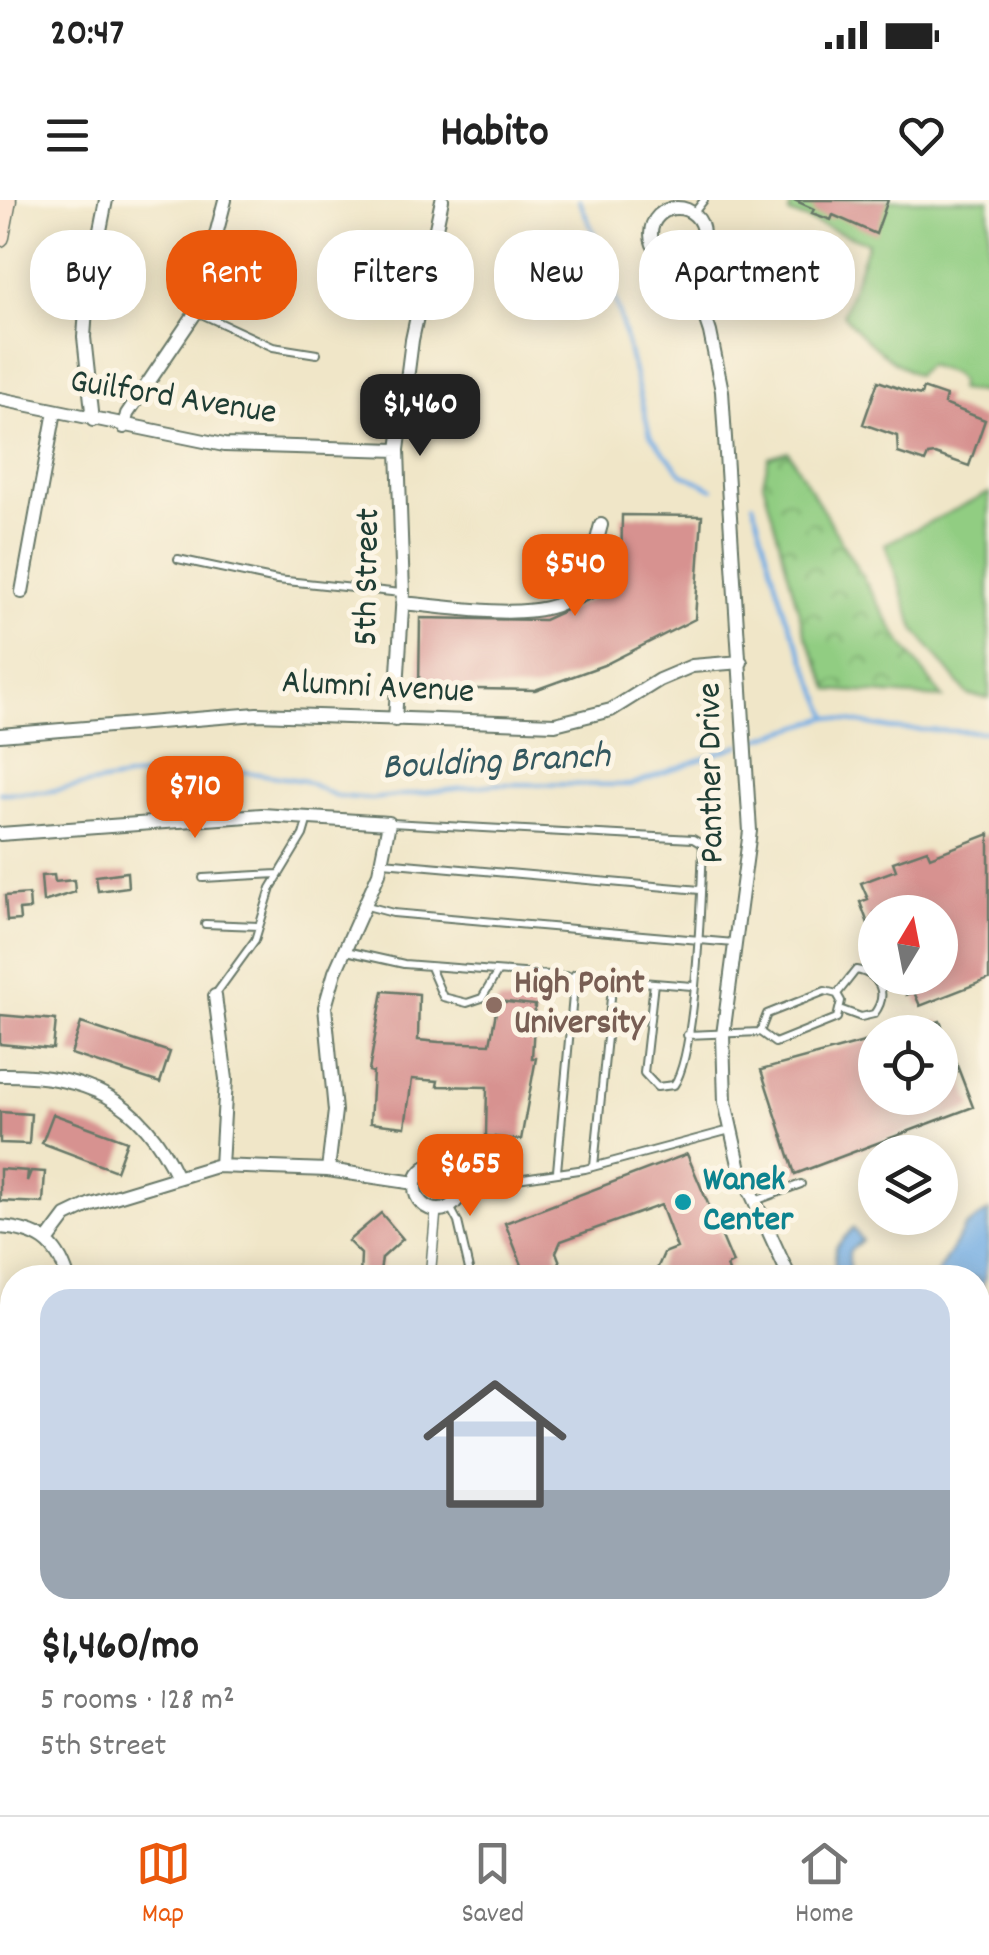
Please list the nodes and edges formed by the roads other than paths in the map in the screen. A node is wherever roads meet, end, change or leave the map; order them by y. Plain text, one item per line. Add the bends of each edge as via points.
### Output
1 (8, 200) edge
2 (106, 200) edge
3 (225, 200) edge
4 (442, 200) edge
5 (651, 200) edge
6 (704, 200) edge
7 (683, 208) edge
8 (656, 217) junction
9 (217, 230) edge
10 (651, 230) edge
11 (701, 230) edge
12 (0, 237) edge
13 (191, 320) edge
14 (214, 320) edge
15 (706, 320) edge
16 (317, 354) dead end
17 (0, 399) edge
18 (55, 411) junction
19 (93, 420) junction
20 (124, 427) junction
21 (398, 450) junction
22 (601, 526) dead end
23 (178, 559) dead end
24 (22, 592) dead end
25 (402, 598) junction
26 (740, 662) junction
27 (395, 720) junction
28 (0, 735) edge
29 (308, 817) junction
30 (389, 823) junction
31 (0, 834) edge
32 (381, 862) junction
33 (278, 874) junction
34 (203, 878) dead end
35 (700, 890) junction
36 (367, 906) junction
37 (205, 924) dead end
38 (259, 926) junction
39 (696, 938) junction
40 (735, 943) junction
41 (344, 951) junction
42 (430, 966) junction
43 (497, 973) junction
44 (574, 974) junction
45 (612, 978) junction
46 (654, 983) junction
47 (692, 986) junction
48 (837, 994) junction
49 (214, 996) joint
50 (842, 1010) junction
51 (760, 1032) junction
52 (688, 1035) junction
53 (723, 1035) junction
54 (0, 1075) edge
55 (731, 1130) junction
56 (220, 1166) junction
57 (594, 1167) junction
58 (328, 1170) junction
59 (557, 1171) junction
60 (178, 1177) junction
61 (415, 1183) junction
62 (801, 1184) dead end
63 (462, 1187) junction
64 (753, 1202) junction
65 (450, 1207) junction
66 (436, 1210) junction
67 (0, 1227) edge
68 (48, 1240) junction
69 (64, 1265) edge
70 (431, 1265) edge
71 (468, 1265) edge
72 (784, 1265) edge

1 - 12 main road
2 - 19 street via 86,296
3 - 9 street
4 - 21 street, 5th Street via 412,340
5 - 8 street
6 - 7 lane
7 - 8 street
7 - 11 street
8 - 10 street
13 - 20 street
14 - 16 lane via 273,347
15 - 26 street, Panther Drive via 722,391
17 - 18 street, Guilford Avenue
18 - 19 street, Guilford Avenue
18 - 24 street
19 - 20 street, Guilford Avenue
20 - 21 street, Guilford Avenue via 262,449
21 - 25 street, 5th Street
22 - 25 street via 587,575 571,597 551,607 527,611
23 - 25 lane
25 - 27 street, 5th Street
26 - 27 street, Alumni Avenue via 670,674 588,720
26 - 40 street, Panther Drive via 750,850
27 - 28 street, Alumni Avenue via 257,714
29 - 30 street
29 - 31 street
29 - 33 lane
30 - 32 street
30 - 35 lane via 693,839 704,845
32 - 35 lane
32 - 36 street
33 - 34 lane
33 - 38 lane
35 - 39 lane
36 - 39 lane
36 - 41 street
37 - 38 lane
38 - 49 lane
39 - 40 lane
39 - 47 lane
40 - 53 street, Panther Drive
41 - 42 lane
41 - 58 street via 325,1007 335,1110
42 - 43 lane
42 - 43 lane via 443,997 467,1003 482,998
43 - 44 lane
44 - 45 lane
44 - 59 lane
45 - 46 lane
45 - 57 lane
46 - 47 lane
46 - 52 lane via 643,1065 657,1086 674,1084
47 - 52 lane
48 - 50 lane
48 - 50 lane via 856,970 870,974 882,989 874,1014
48 - 51 lane via 825,991 767,1014
49 - 56 street via 226,1080
50 - 51 lane via 826,1024 775,1042
51 - 53 lane
52 - 53 lane
53 - 55 street, Panther Drive
54 - 60 street via 53,1079 106,1094 156,1134
55 - 57 lane
55 - 64 street, Panther Drive
56 - 58 street
56 - 60 street
57 - 59 lane
58 - 61 street
59 - 63 lane
60 - 68 street via 66,1216
61 - 63 street via 422,1170 443,1163 457,1172
61 - 66 street via 417,1198
62 - 64 lane
63 - 65 street
64 - 72 street, Panther Drive
65 - 66 street
65 - 71 lane
66 - 70 street
67 - 68 street
68 - 69 street

